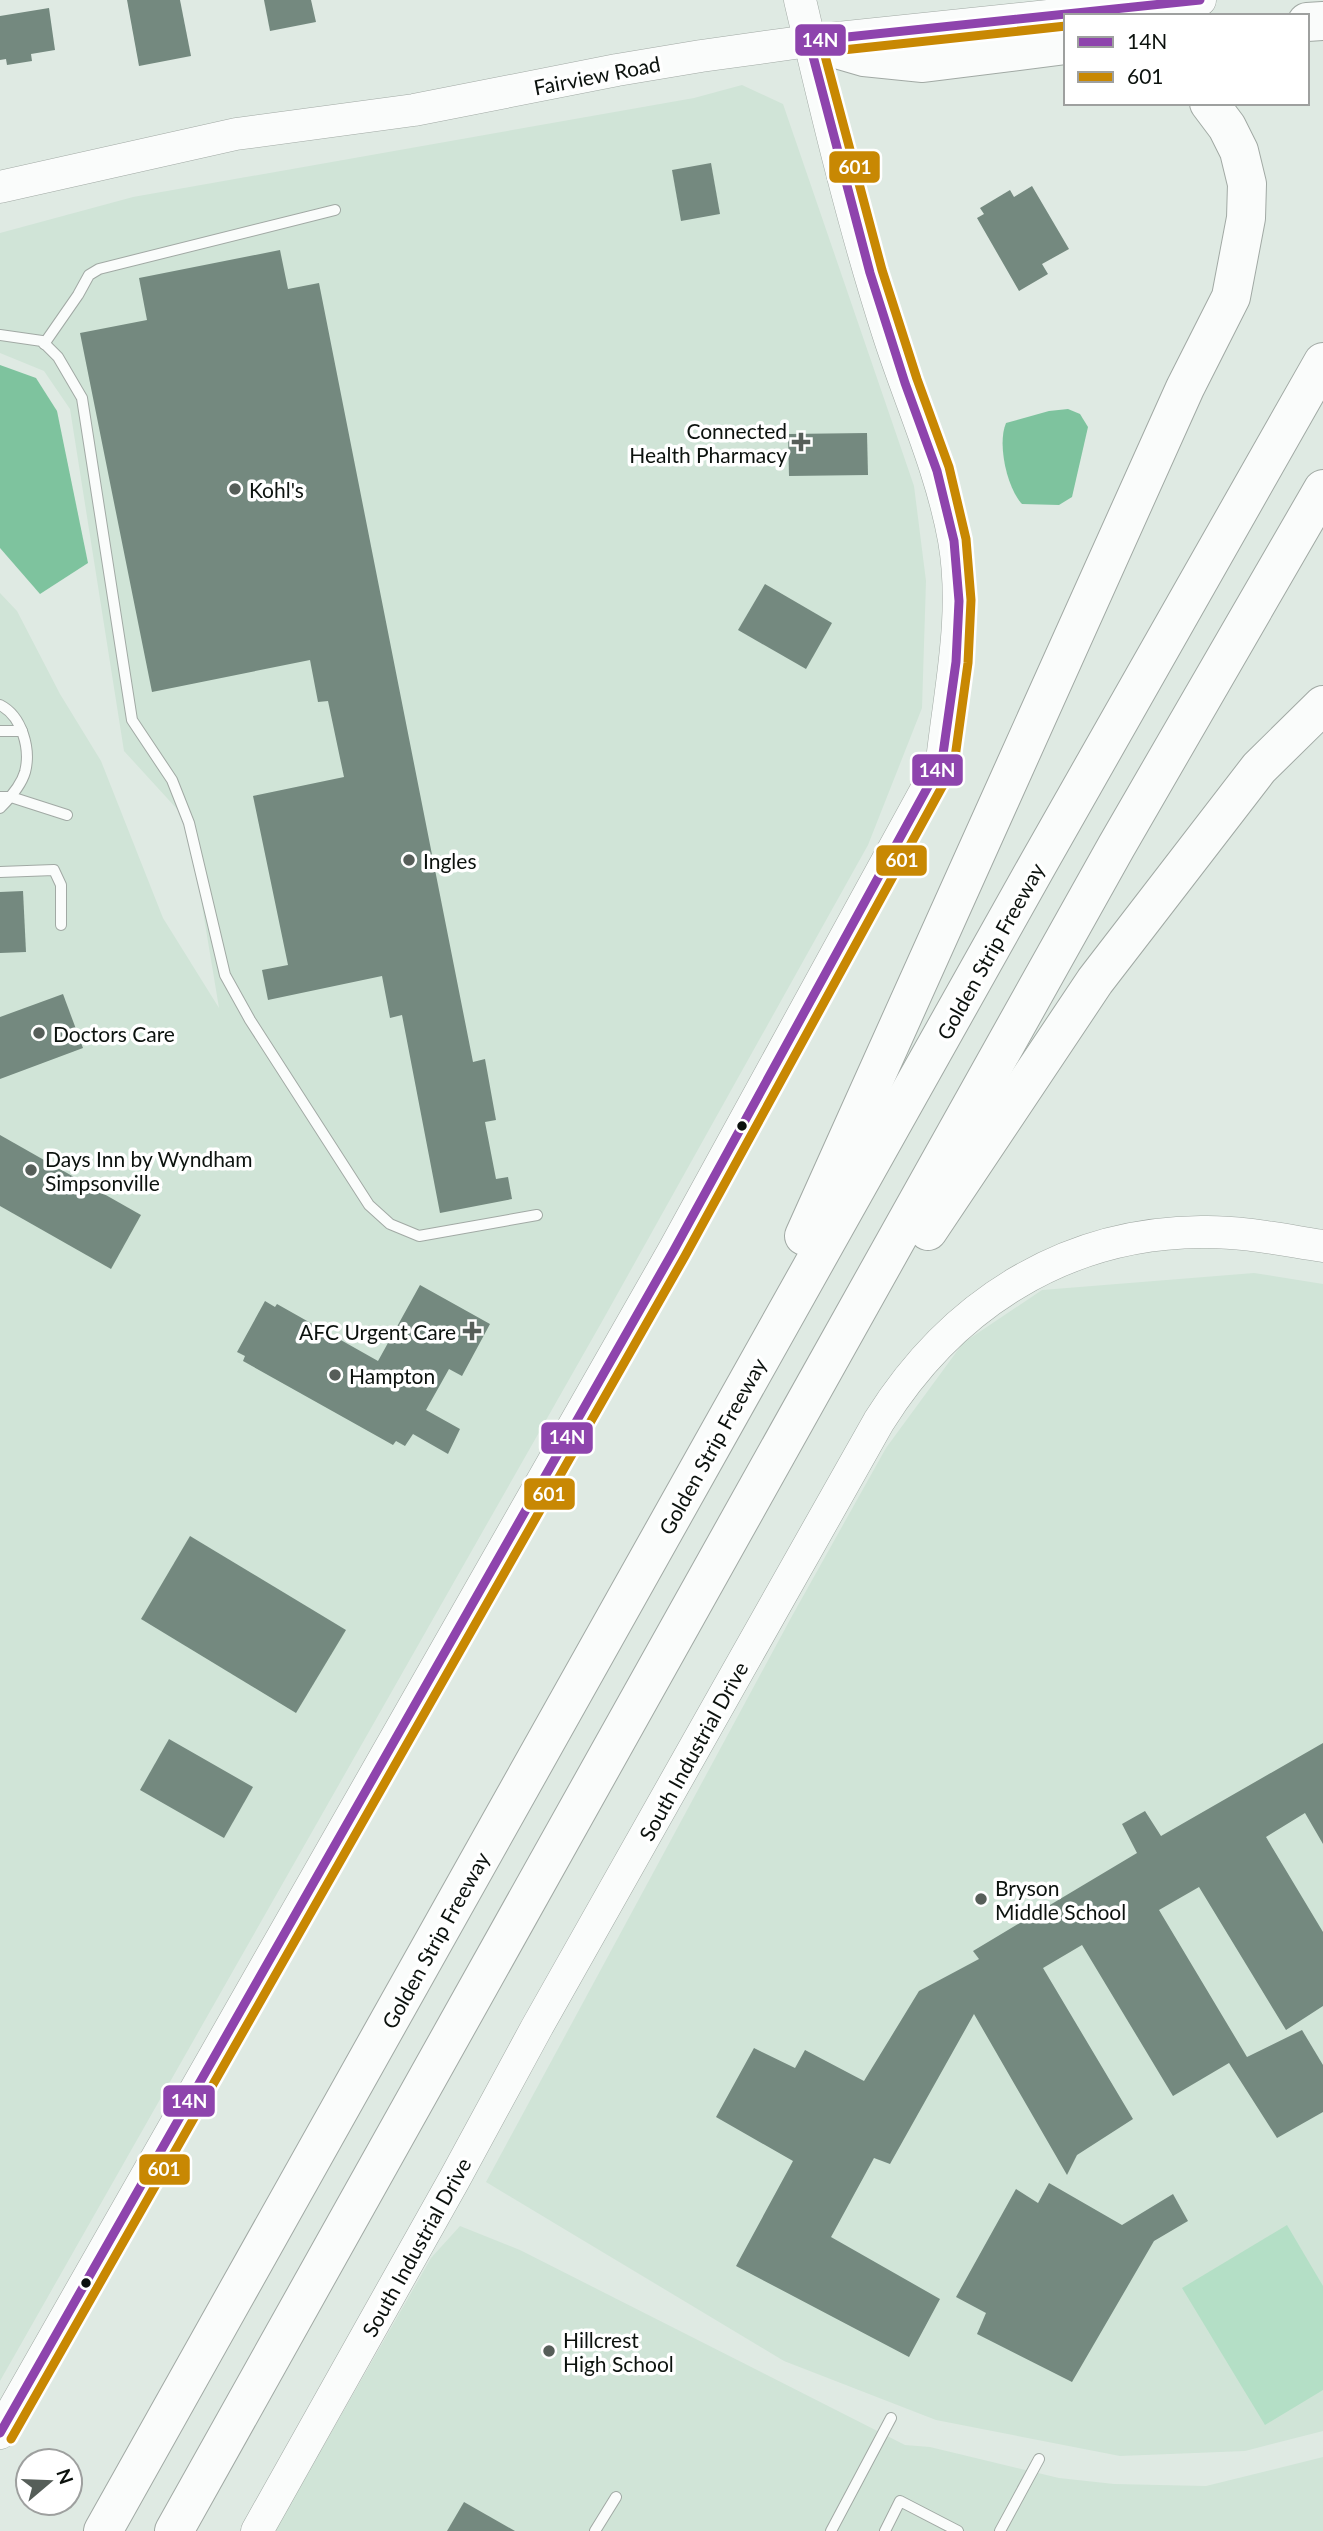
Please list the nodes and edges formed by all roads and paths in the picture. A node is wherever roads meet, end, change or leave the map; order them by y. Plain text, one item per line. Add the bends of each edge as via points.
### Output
1 (800, 0) edge
2 (1131, 0) edge
3 (1200, 0) edge
4 (1095, 11) junction
5 (1064, 14) edge
6 (1066, 14) edge
7 (809, 41) junction
8 (1064, 45) edge
9 (1210, 105) edge
10 (0, 187) edge
11 (335, 209) dead end
12 (0, 335) edge
13 (44, 344) junction
14 (1323, 362) edge
15 (1323, 489) edge
16 (0, 705) edge
17 (1323, 705) edge
18 (0, 730) edge
19 (22, 731) junction
20 (5, 797) edge
21 (0, 808) edge
22 (67, 815) dead end
23 (0, 872) edge
24 (61, 925) dead end
25 (537, 1215) dead end
26 (1323, 1247) edge
27 (708, 1454) junction
28 (757, 1489) junction
29 (891, 2418) dead end
30 (0, 2433) edge
31 (1039, 2459) dead end
32 (616, 2497) dead end
33 (103, 2531) edge
34 (174, 2531) edge
35 (257, 2531) edge
36 (595, 2531) edge
37 (831, 2531) edge
38 (885, 2531) edge
39 (958, 2531) edge
40 (1000, 2531) edge

1 - 7 main road
2 - 4 highway
3 - 4 main road, Fairview Road
4 - 6 main road, Fairview Road
5 - 7 main road, Fairview Road
7 - 8 highway via 864,57 923,63
7 - 10 main road, Fairview Road via 617,70 414,110 236,134
7 - 30 main road via 870,273 937,471 954,541 959,601 956,662 942,761 667,1262
9 - 27 highway via 1239,151 1247,184 1246,218 1231,296 1179,400
11 - 13 lane via 99,269 89,275
12 - 13 lane
13 - 25 lane via 58,357 82,398 132,720 172,780 189,823 225,975 250,1020 369,1205 390,1224 419,1236
14 - 27 highway, Golden Strip Freeway
15 - 28 highway via 1115,847
16 - 19 lane via 12,711
17 - 28 highway via 1259,768 1095,981
18 - 19 lane
19 - 20 lane via 27,753 24,774
20 - 21 lane
20 - 22 lane
23 - 24 lane via 54,870 61,885
26 - 35 main road, South Industrial Drive via 1202,1232 1131,1239 1087,1251 1051,1264 995,1296 922,1361 879,1421
27 - 33 highway, Golden Strip Freeway
28 - 34 highway
29 - 37 lane
31 - 40 lane
32 - 36 lane
38 - 39 lane via 901,2501

